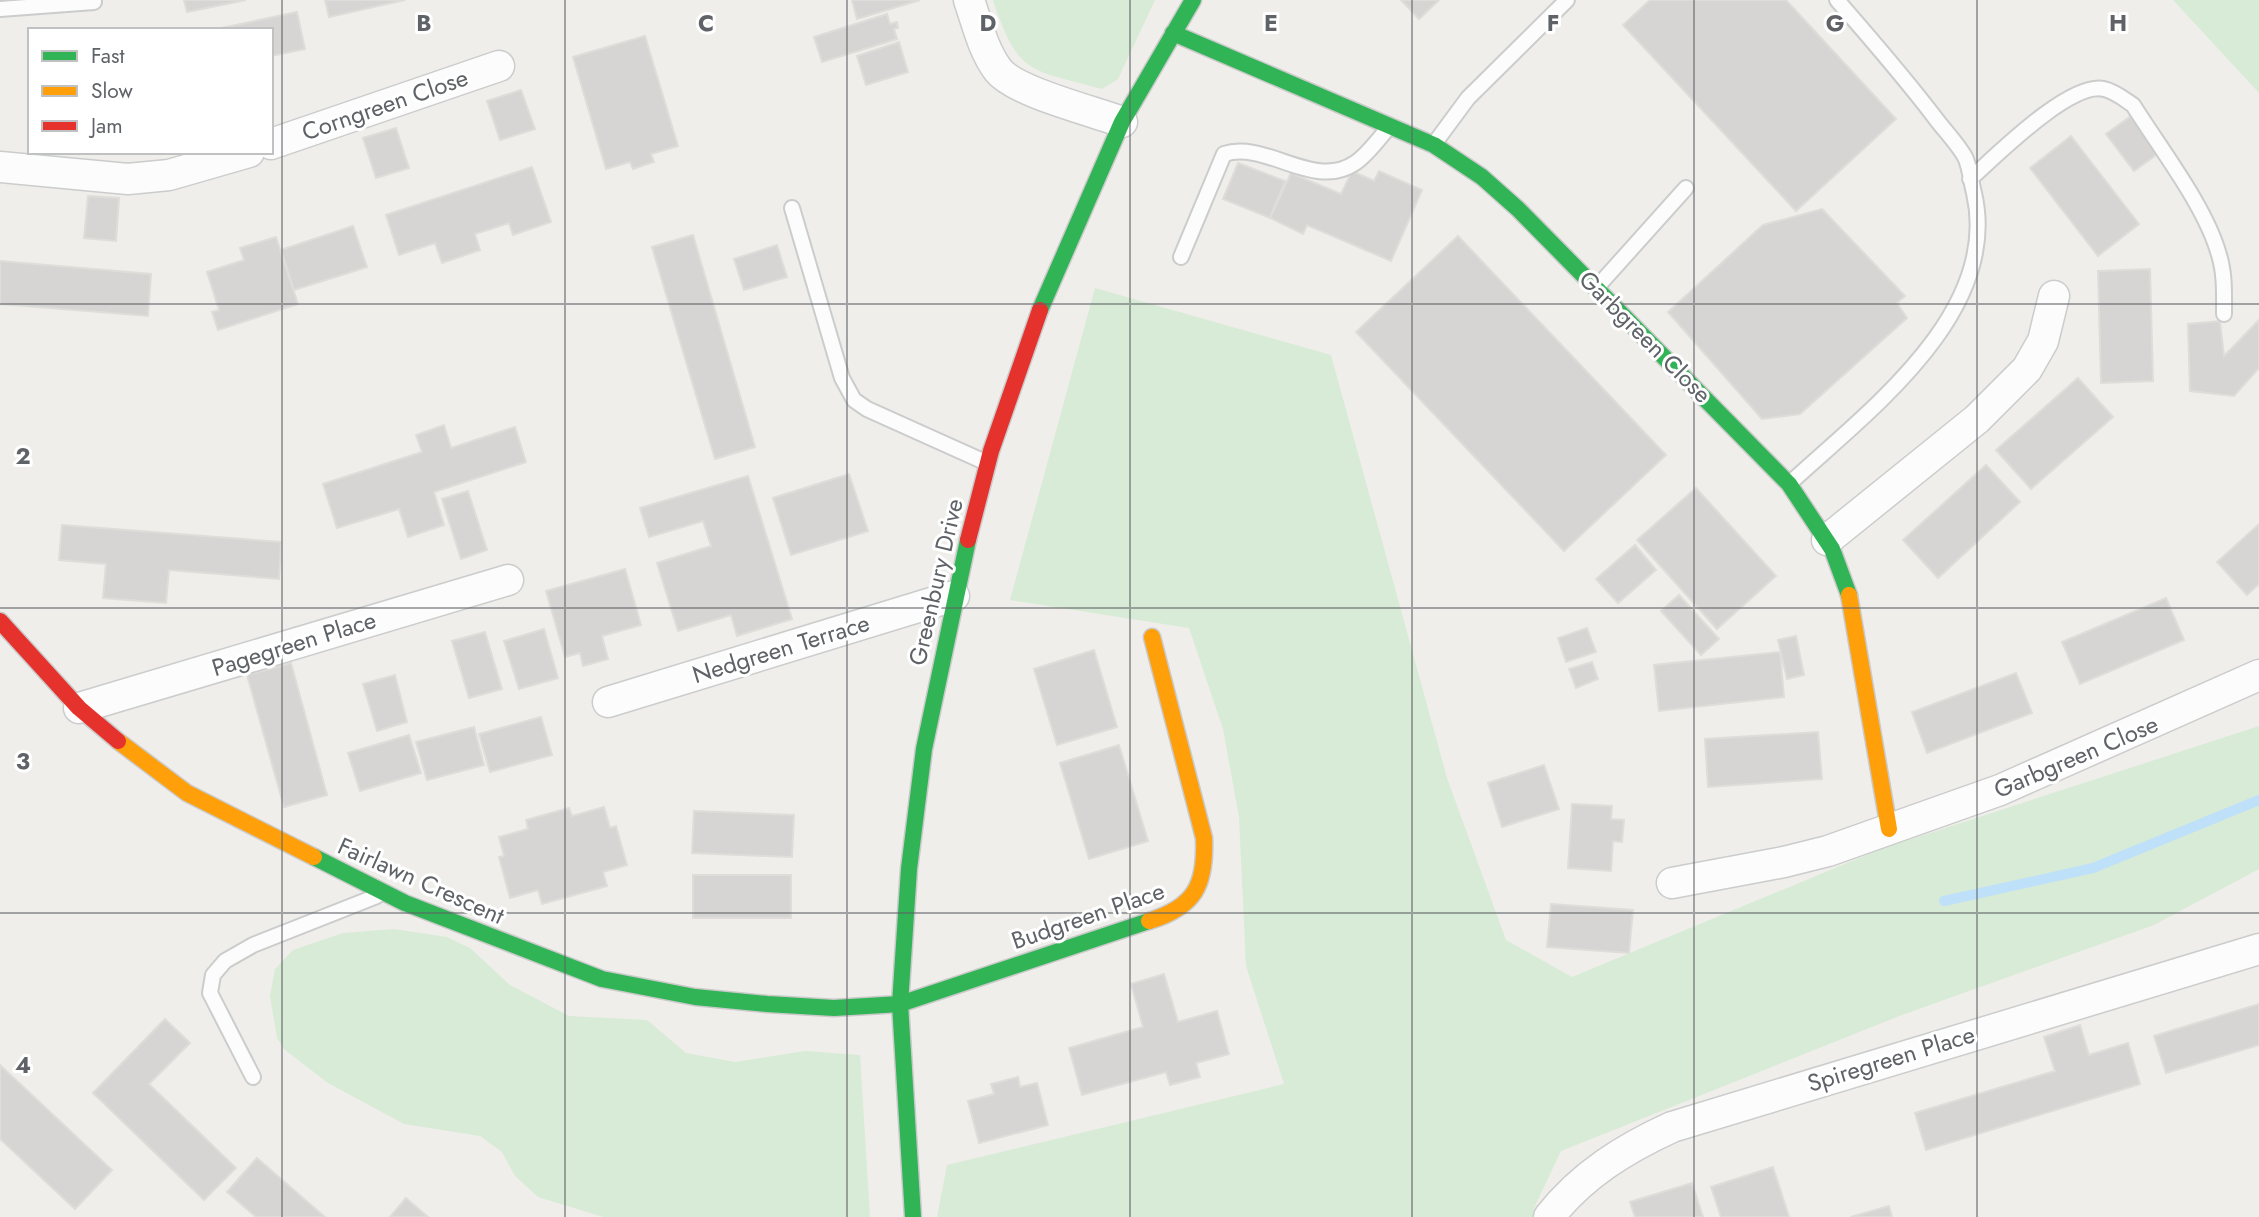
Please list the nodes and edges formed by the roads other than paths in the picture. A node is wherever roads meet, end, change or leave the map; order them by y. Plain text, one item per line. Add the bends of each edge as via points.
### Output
1 (969, 0) edge
2 (1193, 0) edge
3 (1567, 0) edge
4 (1837, 0) edge
5 (94, 2) edge
6 (0, 9) edge
7 (1173, 33) junction
8 (499, 66) dead end
9 (1122, 122) junction
10 (1389, 127) junction
11 (273, 144) edge
12 (1434, 145) junction
13 (242, 154) edge
14 (0, 167) edge
15 (1970, 179) junction
16 (1686, 188) dead end
17 (792, 208) dead end
18 (1181, 257) dead end
19 (1596, 288) junction
20 (2054, 296) dead end
21 (2224, 314) dead end
22 (988, 464) junction
23 (1789, 484) junction
24 (1827, 540) junction
25 (508, 580) dead end
26 (954, 596) junction
27 (0, 621) edge
28 (1152, 637) dead end
29 (2259, 675) edge
30 (608, 702) dead end
31 (79, 708) junction
32 (1889, 829) junction
33 (1672, 883) dead end
34 (384, 893) junction
35 (2259, 949) edge
36 (900, 1004) junction
37 (253, 1077) dead end
38 (913, 1217) edge
39 (1549, 1217) edge

1 - 9 street via 988,54 1000,72 1017,85
2 - 7 street, Greenbury Drive
3 - 12 lane via 1468,98
4 - 15 lane via 1965,158
5 - 6 lane
7 - 9 street, Greenbury Drive
7 - 10 street, Garbgreen Close
8 - 11 street, Corngreen Close
9 - 22 street, Greenbury Drive via 1034,325
10 - 12 street, Garbgreen Close
10 - 18 lane via 1357,162 1329,172 1244,152 1224,155
12 - 19 street, Garbgreen Close via 1482,177
13 - 14 street via 169,175 128,179
15 - 21 lane via 2050,109 2084,91 2102,88 2120,96 2133,105 2207,224 2224,280
15 - 23 lane via 1976,203 1976,248 1971,273 1943,328 1887,394
16 - 19 lane
17 - 22 lane via 842,378 853,400
19 - 23 street, Garbgreen Close
20 - 24 street via 2043,341 2027,369 1977,419
22 - 26 street, Greenbury Drive
23 - 24 street, Garbgreen Close
24 - 32 street, Garbgreen Close via 1853,607
25 - 31 street, Pagegreen Place
26 - 30 street, Nedgreen Terrace
26 - 36 street, Greenbury Drive via 924,749 909,869
27 - 31 street, Fairlawn Crescent
28 - 36 street, Budgreen Place via 1203,838 1205,868 1196,893 1175,913
29 - 32 street, Garbgreen Close via 2012,785
31 - 34 street, Fairlawn Crescent via 187,793
32 - 33 street, Garbgreen Close via 1784,863
34 - 36 street, Fairlawn Crescent via 602,979 695,997 767,1004
34 - 37 lane via 253,945 225,961 213,975 210,993
35 - 39 street, Spiregreen Place via 1672,1127 1634,1144 1594,1171
36 - 38 street, Greenbury Drive

